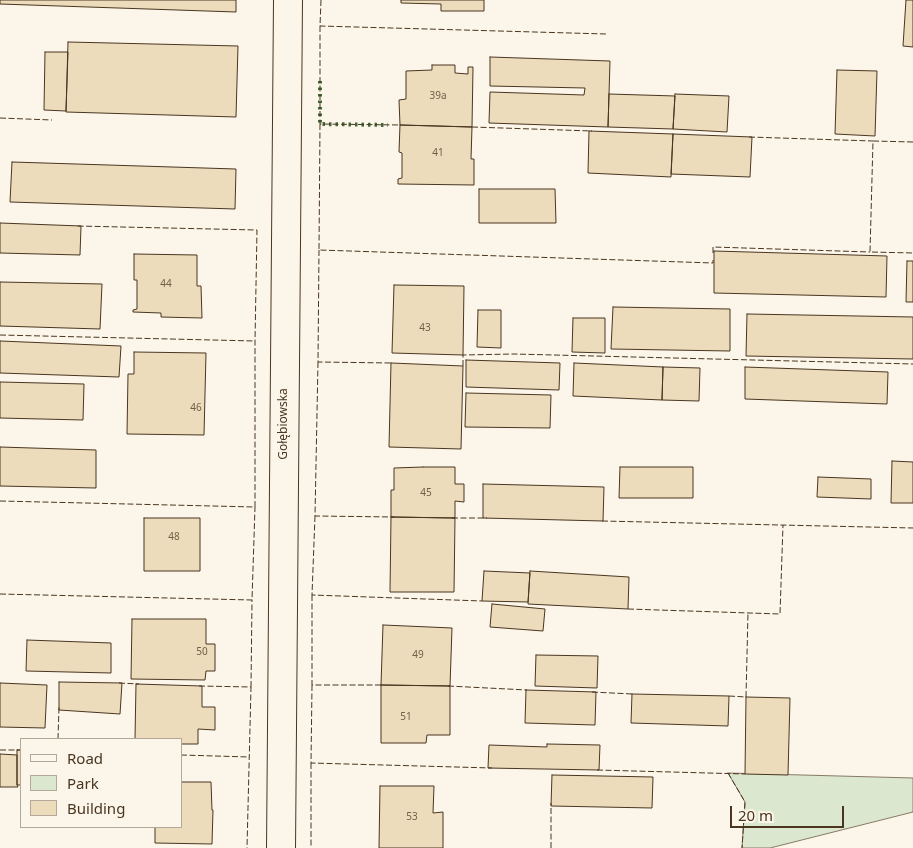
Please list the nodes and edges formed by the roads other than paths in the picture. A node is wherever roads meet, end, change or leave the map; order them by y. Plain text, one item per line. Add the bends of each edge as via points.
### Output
1 (288, 0) edge
2 (281, 848) edge

1 - 2 street, Gołębiowska

